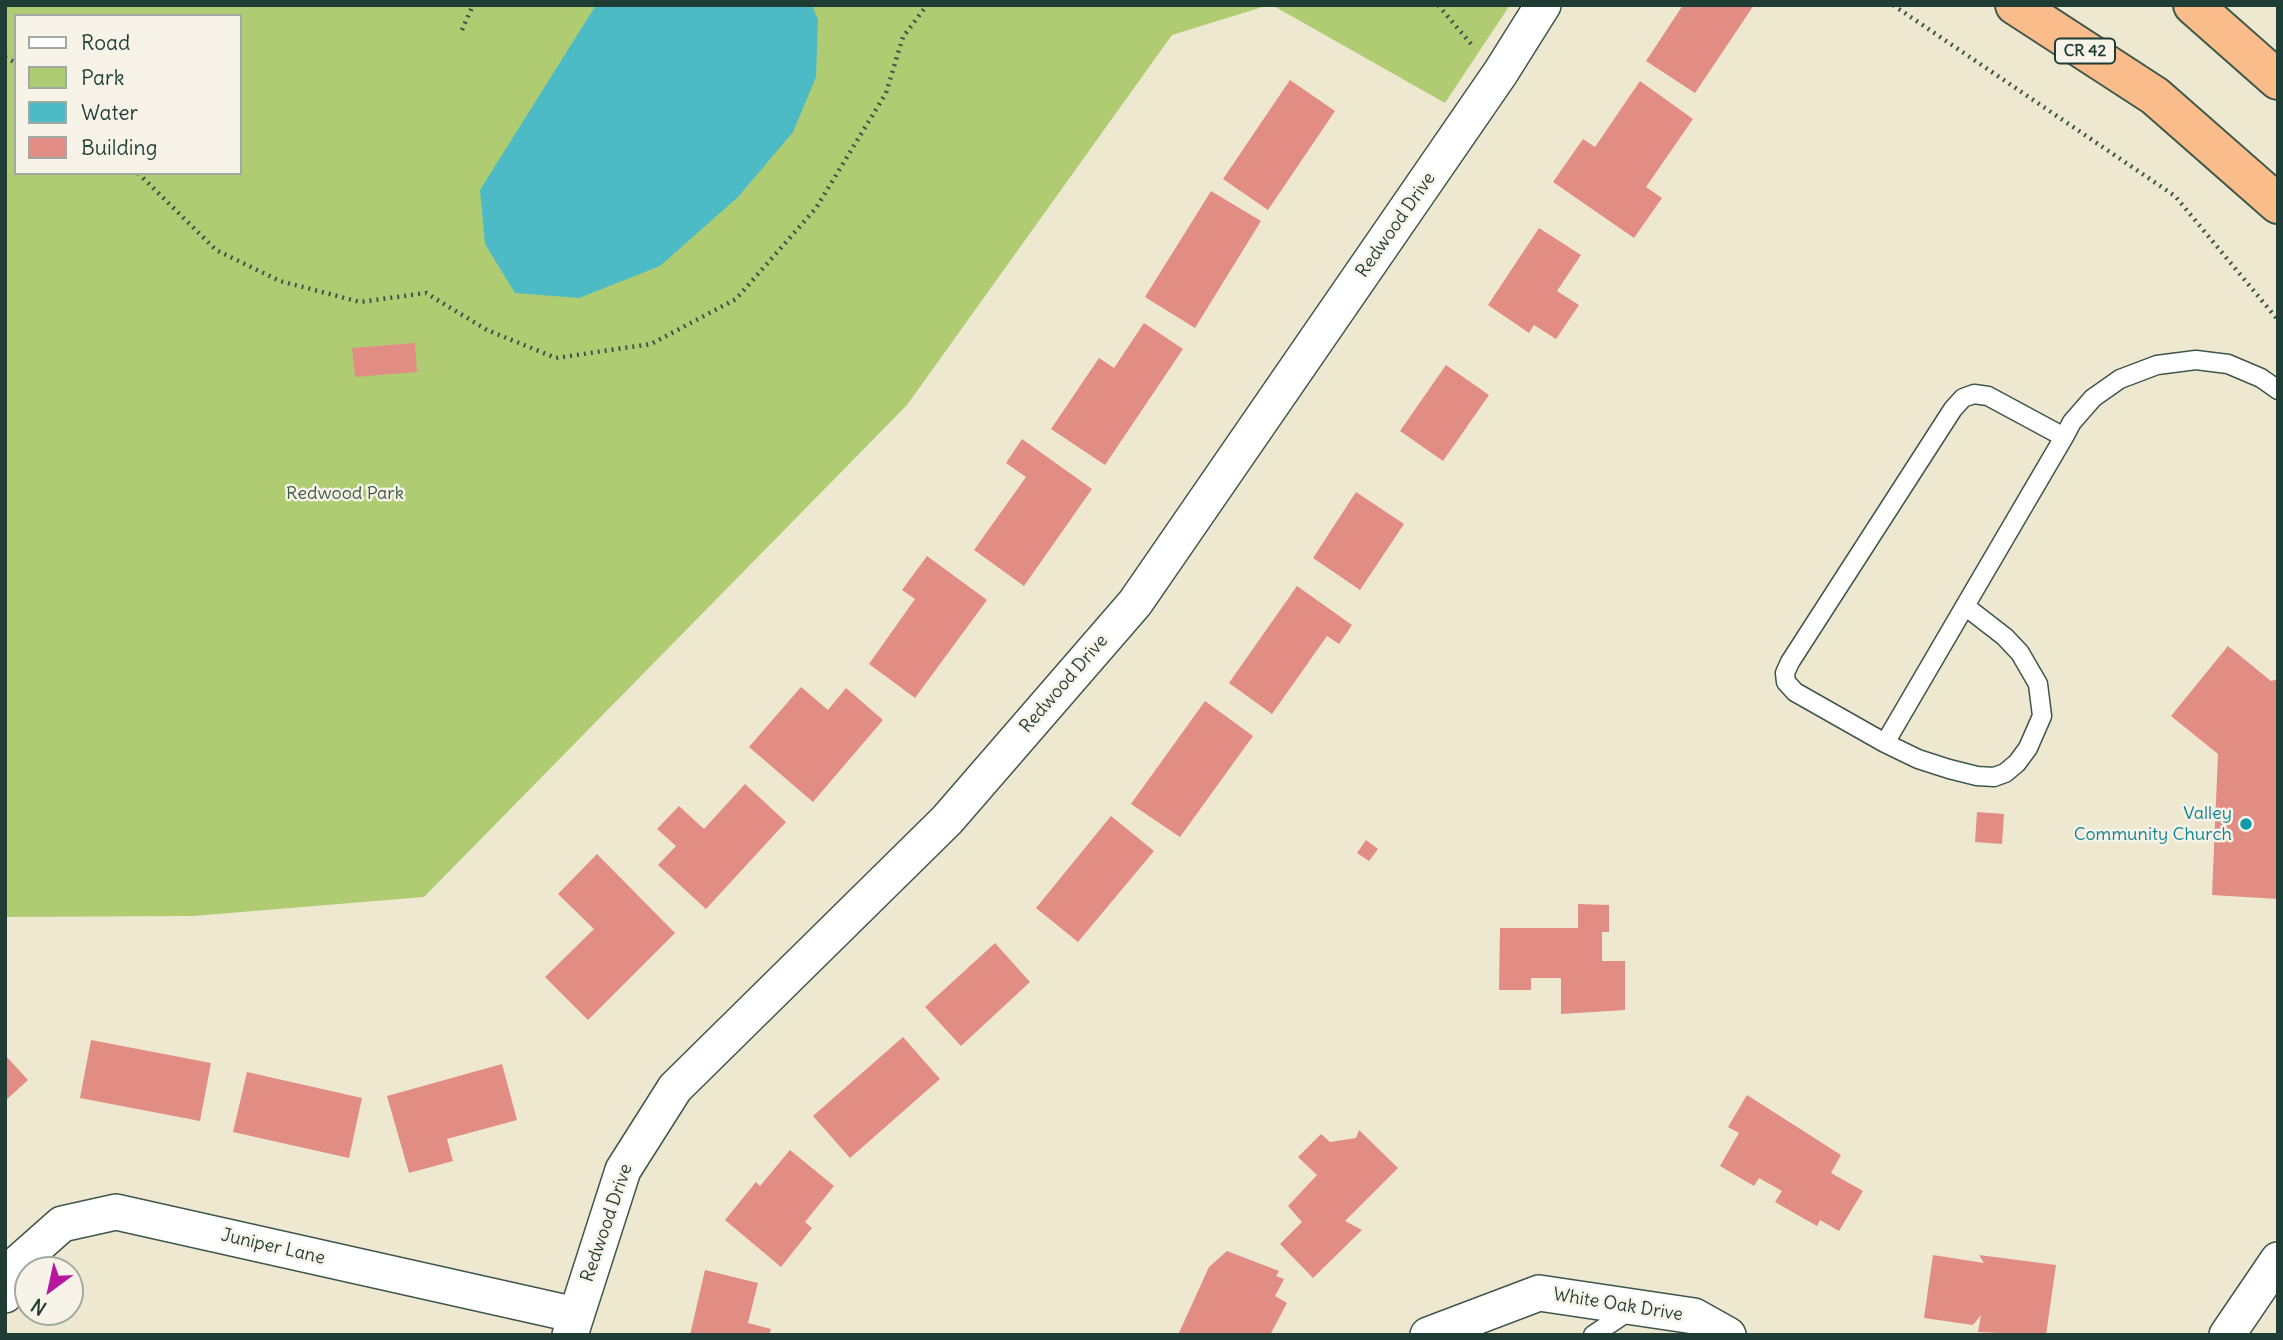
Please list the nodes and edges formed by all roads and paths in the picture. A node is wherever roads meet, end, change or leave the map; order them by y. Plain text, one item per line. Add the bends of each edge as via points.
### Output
1 (473, 5) edge
2 (927, 5) edge
3 (1438, 5) edge
4 (1543, 5) edge
5 (1893, 5) edge
6 (2015, 5) edge
7 (2193, 5) edge
8 (462, 30) dead end
9 (1501, 72) junction
10 (2278, 80) edge
11 (140, 175) edge
12 (2278, 204) edge
13 (2278, 320) edge
14 (2278, 390) edge
15 (2063, 437) junction
16 (1965, 606) junction
17 (1885, 744) junction
18 (2278, 1259) edge
19 (5, 1295) edge
20 (1635, 1307) junction
21 (573, 1325) edge
22 (1428, 1335) edge
23 (1593, 1335) edge
24 (1728, 1335) edge
25 (2227, 1335) edge

1 - 8 path
2 - 11 path via 902,37 886,93 816,208 736,299 651,344 556,358 487,330 426,293 360,302 280,281 216,250
3 - 9 path
4 - 9 street, Redwood Drive
5 - 13 path via 2175,197
6 - 12 highway, CR 42 via 2155,96
7 - 10 highway
9 - 21 street, Redwood Drive via 1135,603 947,820 675,1088 622,1170
14 - 15 lane via 2228,364 2196,360 2157,365 2120,379 2093,398
15 - 16 lane
15 - 17 lane via 1988,396 1963,398 1790,662 1786,682 1795,692
16 - 17 lane
16 - 17 lane via 2020,653 2038,684 2042,716 2028,748 2006,773 1994,777 1949,769
18 - 25 street
19 - 21 street, Juniper Lane via 18,1263 62,1224 116,1212
20 - 22 street, White Oak Drive via 1539,1293
20 - 23 lane
20 - 24 street, White Oak Drive via 1694,1316

